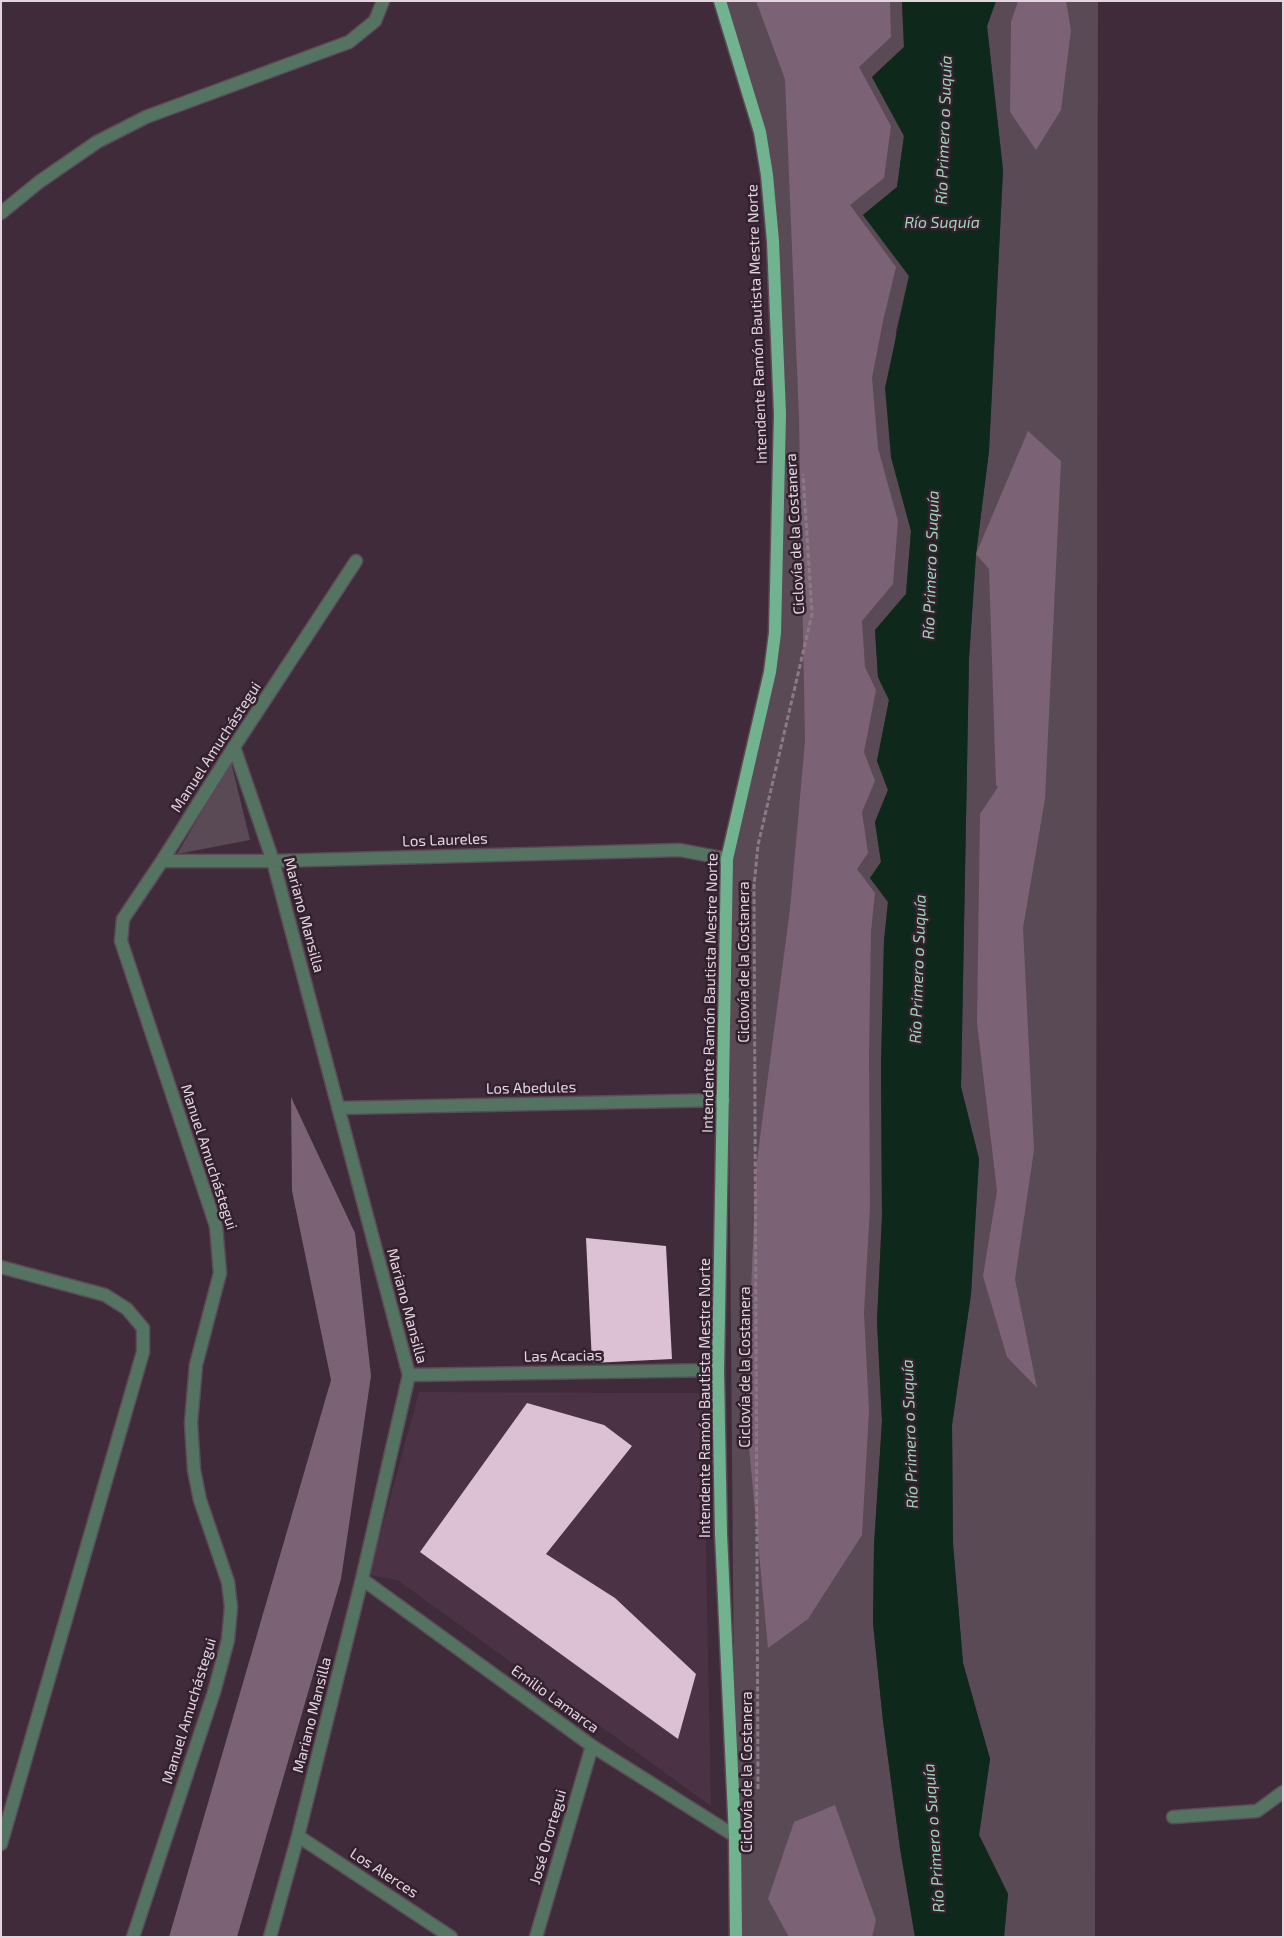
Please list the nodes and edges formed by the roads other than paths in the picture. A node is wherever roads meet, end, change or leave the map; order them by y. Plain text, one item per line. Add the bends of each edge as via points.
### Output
1 (383, 1) edge
2 (720, 1) edge
3 (1, 213) edge
4 (356, 561) dead end
5 (234, 747) junction
6 (727, 859) junction
7 (162, 861) junction
8 (273, 861) junction
9 (724, 1100) junction
10 (338, 1108) junction
11 (1, 1267) edge
12 (718, 1370) junction
13 (409, 1375) junction
14 (362, 1579) junction
15 (592, 1746) junction
16 (1283, 1792) edge
17 (1173, 1817) dead end
18 (298, 1836) junction
19 (735, 1836) junction
20 (1, 1844) edge
21 (133, 1937) edge
22 (270, 1937) edge
23 (451, 1937) edge
24 (536, 1937) edge
25 (736, 1937) edge

1 - 3 street via 375,21 349,42 146,117 97,142
2 - 6 main road, Intendente Ramón Bautista Mestre Norte via 760,132 768,175 780,414 775,633 770,672
4 - 5 street, Manuel Amuchástegui
5 - 7 street, Manuel Amuchástegui
5 - 8 street, Mariano Mansilla
6 - 8 street, Los Laureles via 680,850
6 - 9 main road, Intendente Ramón Bautista Mestre Norte
7 - 8 street, Los Laureles
7 - 21 street, Manuel Amuchástegui via 122,920 121,941 216,1226 220,1273 196,1365 190,1423 200,1500 228,1582 231,1607 228,1640 214,1692
8 - 10 street, Mariano Mansilla
9 - 10 street, Los Abedules
9 - 12 main road, Intendente Ramón Bautista Mestre Norte
10 - 13 street, Mariano Mansilla
11 - 20 street via 105,1295 127,1309 142,1328 143,1352
12 - 13 street, Las Acacias
12 - 19 main road, Intendente Ramón Bautista Mestre Norte via 721,1534
13 - 14 street, Mariano Mansilla
14 - 15 street, Emilio Lamarca
14 - 18 street, Mariano Mansilla
15 - 19 street, Emilio Lamarca
15 - 24 street, José Orortegui
16 - 17 street via 1257,1810
18 - 22 street, Mariano Mansilla
18 - 23 street, Los Alerces
19 - 25 main road, Intendente Ramón Bautista Mestre Norte

